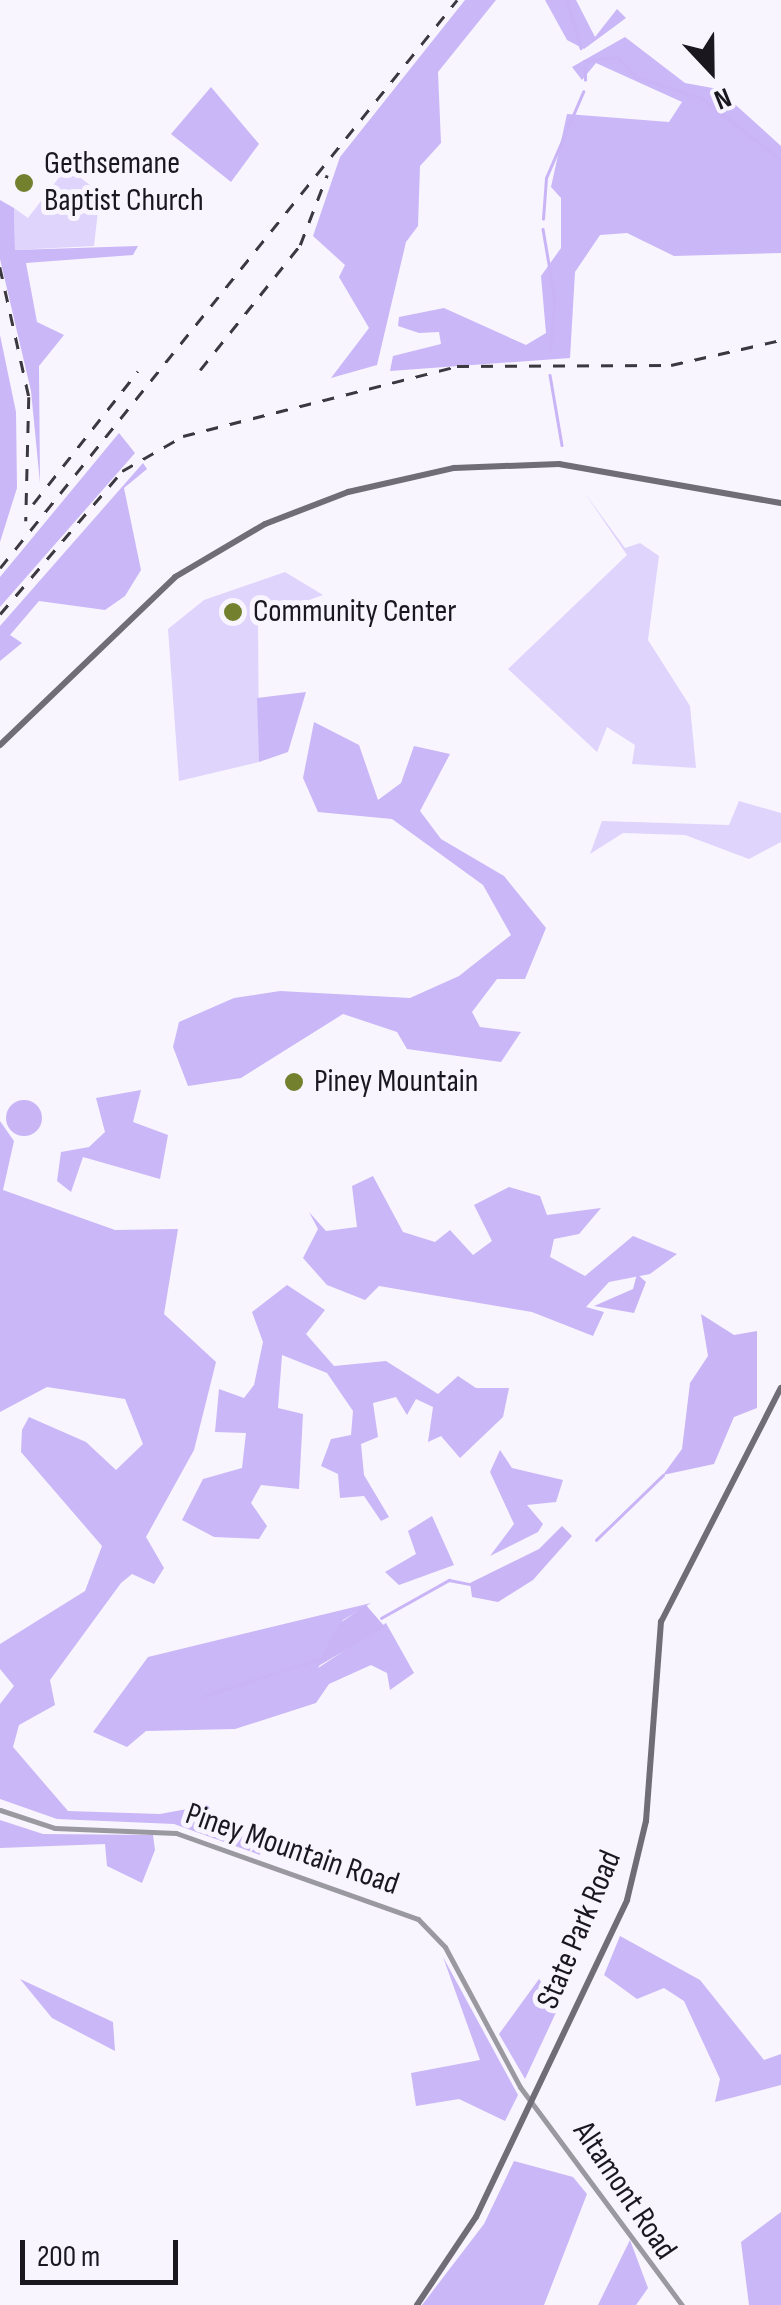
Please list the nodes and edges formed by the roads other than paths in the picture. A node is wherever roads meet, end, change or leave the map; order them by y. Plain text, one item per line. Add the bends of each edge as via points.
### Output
1 (781, 503) edge
2 (0, 745) edge
3 (781, 1388) edge
4 (0, 1810) edge
5 (531, 2099) junction
6 (417, 2305) edge
7 (682, 2305) edge

1 - 2 main road via 558,464 454,468 348,492 265,524 175,577
3 - 5 main road, State Park Road via 669,1599 654,1658 637,1869
4 - 5 street, Piney Mountain Road via 55,1828 176,1833 412,1916 446,1947
5 - 6 main road, State Park Road via 471,2226
5 - 7 street, Altamont Road via 640,2259

